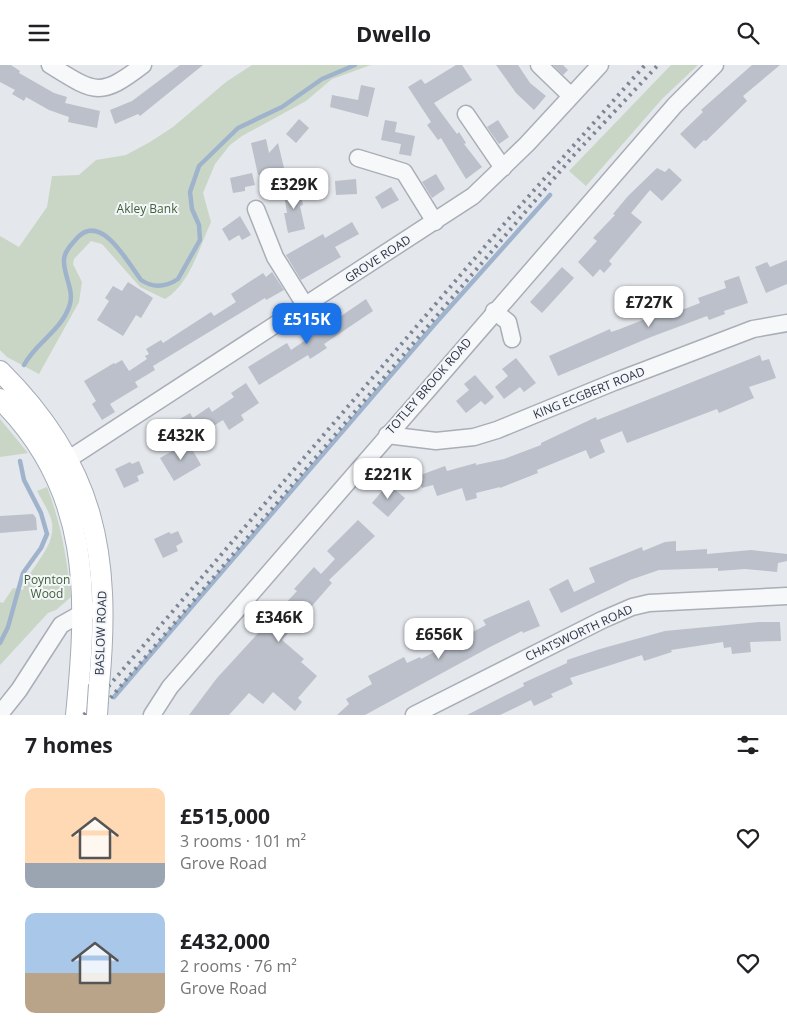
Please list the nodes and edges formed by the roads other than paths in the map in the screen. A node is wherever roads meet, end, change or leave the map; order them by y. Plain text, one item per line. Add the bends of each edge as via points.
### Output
1 (50, 65) edge
2 (143, 65) edge
3 (539, 65) edge
4 (600, 65) edge
5 (715, 65) edge
6 (570, 96) junction
7 (466, 114) dead end
8 (358, 158) dead end
9 (503, 167) junction
10 (256, 209) dead end
11 (435, 222) junction
12 (306, 305) junction
13 (494, 311) junction
14 (787, 323) edge
15 (512, 339) dead end
16 (0, 371) edge
17 (1, 402) edge
18 (387, 435) junction
19 (61, 463) junction
20 (787, 596) edge
21 (104, 607) junction
22 (82, 613) junction
23 (0, 714) edge
24 (76, 715) edge
25 (97, 715) edge
26 (152, 715) edge
27 (414, 715) edge

1 - 2 street via 84,85 102,89 122,81
3 - 6 street
4 - 6 street, GROVE ROAD
5 - 13 street, TOTLEY BROOK ROAD via 675,105
6 - 9 street, GROVE ROAD
7 - 9 street
8 - 11 street via 404,172
9 - 11 street, GROVE ROAD via 473,196
10 - 12 street via 276,257
11 - 12 street, GROVE ROAD
12 - 19 street, GROVE ROAD
13 - 15 street via 508,322
13 - 18 street, TOTLEY BROOK ROAD
14 - 18 street, KING ECGBERT ROAD via 745,332 482,435 436,441
16 - 19 main road, BASLOW ROAD via 45,422
17 - 19 main road
18 - 26 street, TOTLEY BROOK ROAD via 170,687
19 - 21 main road, BASLOW ROAD via 83,488 101,567
19 - 22 main road, BASLOW ROAD via 76,538
20 - 27 street, CHATSWORTH ROAD via 663,601 632,607
21 - 22 street
21 - 25 main road, BASLOW ROAD, bridge
22 - 23 street via 60,625 20,690
22 - 24 main road, BASLOW ROAD

